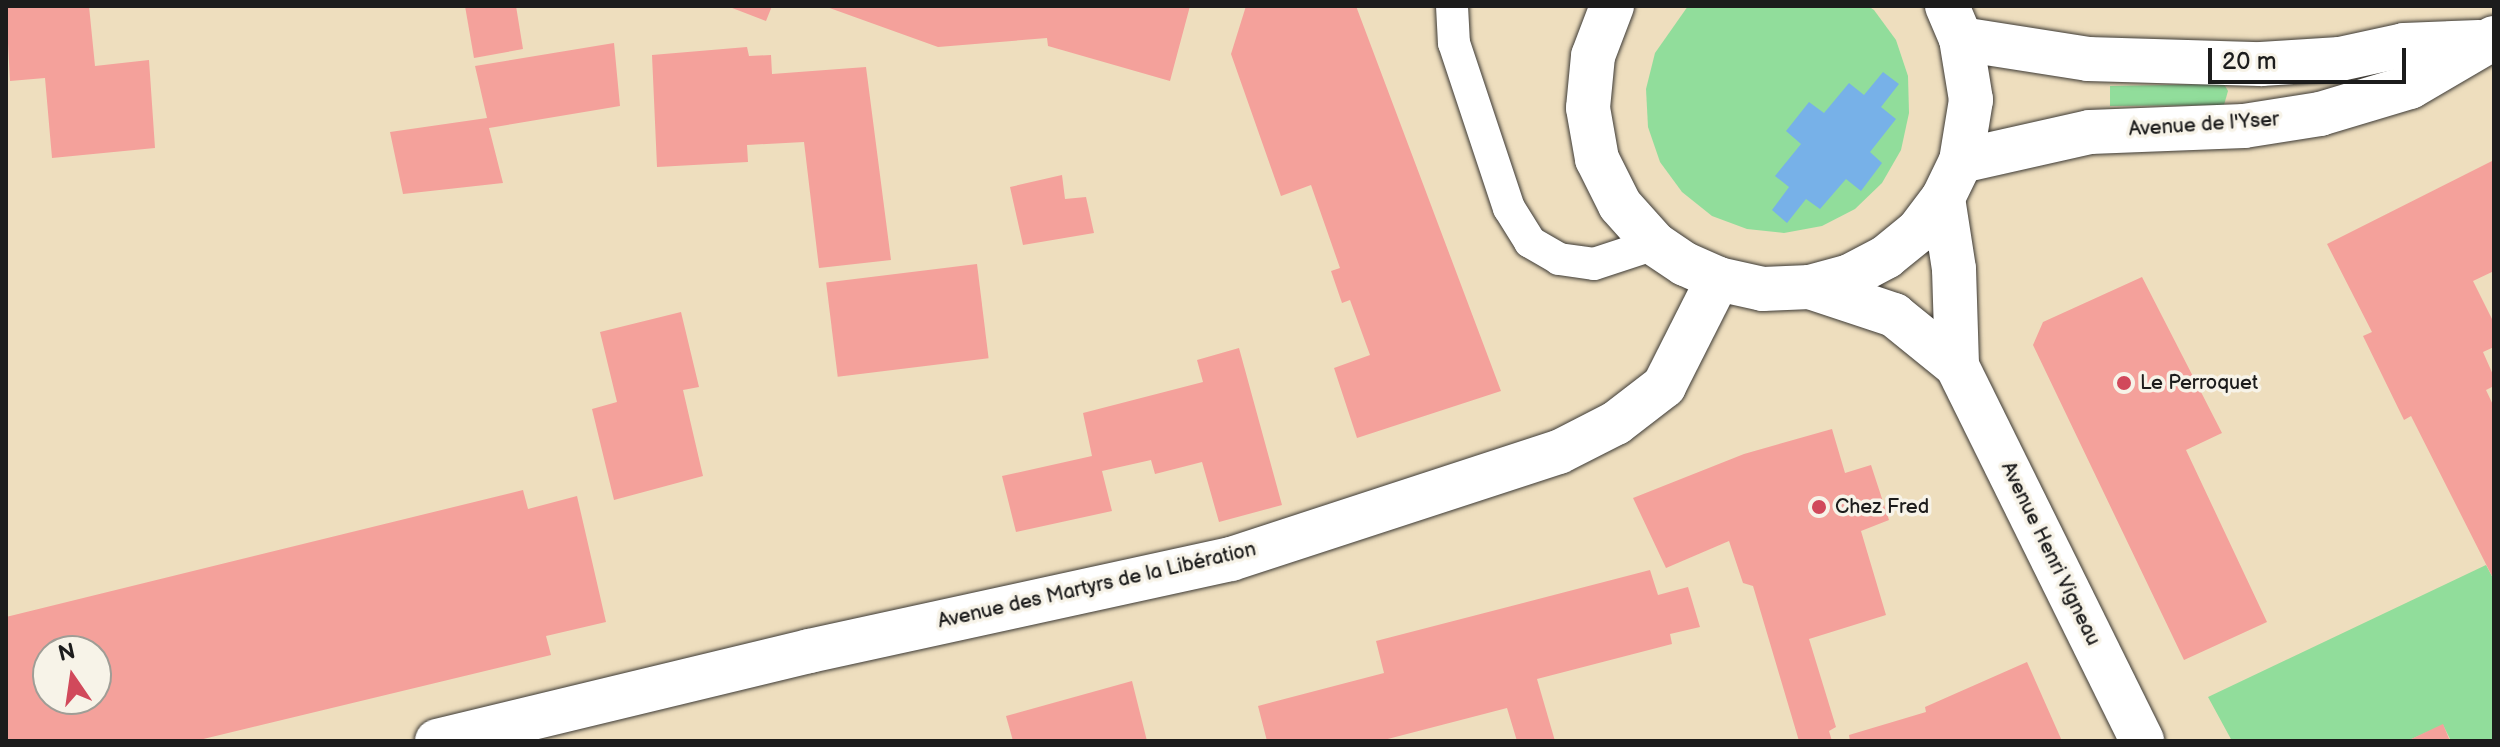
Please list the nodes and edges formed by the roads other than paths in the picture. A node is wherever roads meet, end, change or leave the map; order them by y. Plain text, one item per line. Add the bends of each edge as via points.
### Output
1 (1452, 6) edge
2 (1609, 7) edge
3 (1954, 22) edge
4 (2488, 40) edge
5 (1952, 179) junction
6 (1655, 244) junction
7 (1718, 279) junction
8 (1810, 287) junction
9 (1957, 366) junction
10 (437, 741) edge
11 (2142, 741) edge

1 - 6 lane via 1454,43 1509,208 1530,242 1559,259 1594,264
2 - 6 main road via 1593,56 1588,108 1597,159 1620,205
3 - 4 main road, Avenue de l'Yser via 2088,59 2261,64
3 - 5 main road via 1971,100
4 - 5 main road, Avenue de l'Yser via 2410,87 2320,114 2244,126 2090,132
5 - 8 main road via 1918,231 1886,257
5 - 9 main road, Avenue Henri Vigneau
6 - 7 main road
7 - 8 main road via 1763,289
7 - 10 main road, Avenue des Martyrs de la Libération via 1664,386 1616,423 1559,452 1231,559 809,651
8 - 9 main road, Avenue Henri Vigneau via 1894,315
9 - 11 main road, Avenue Henri Vigneau

